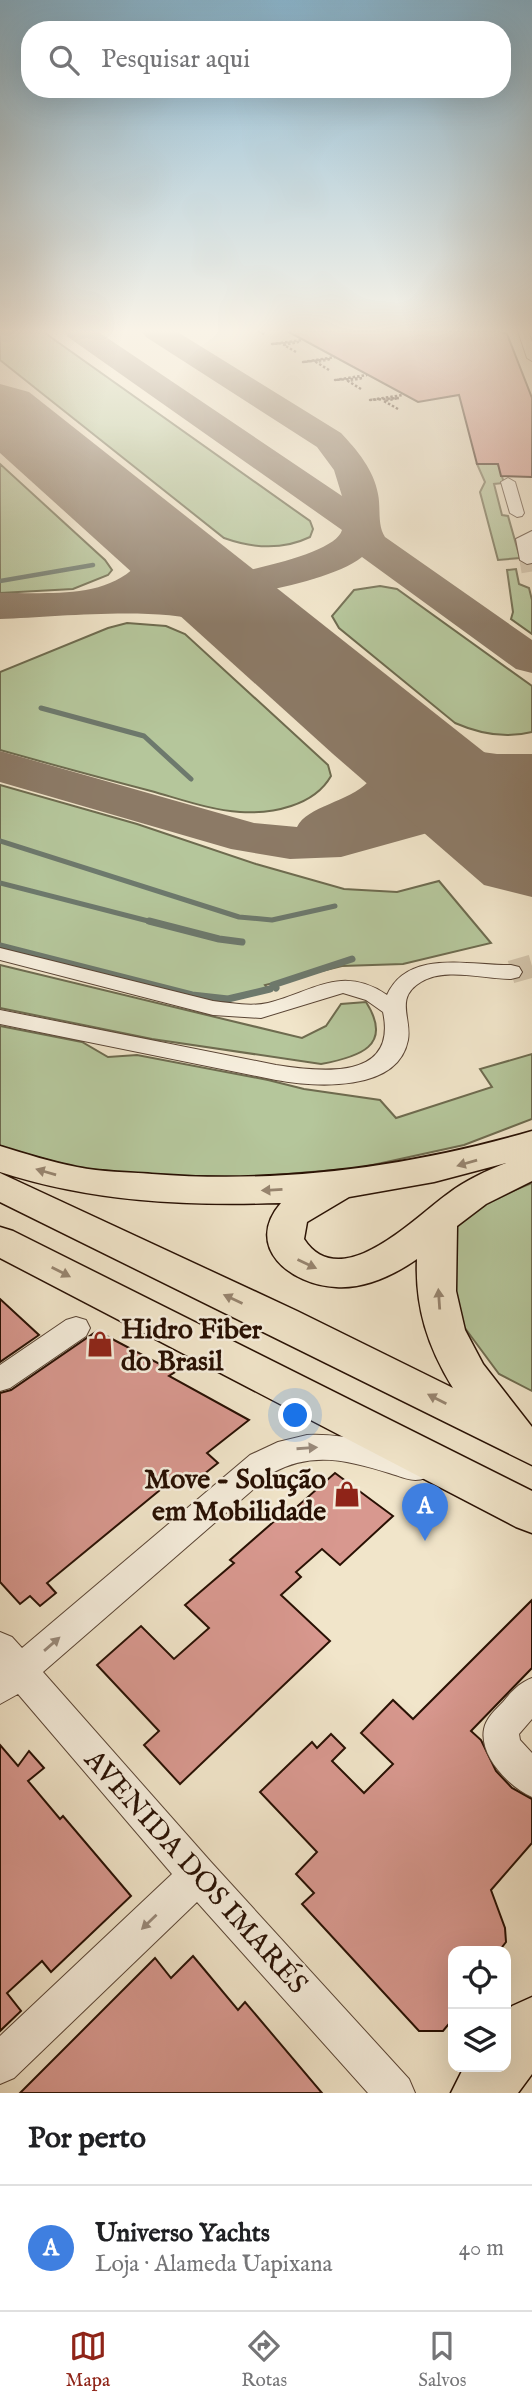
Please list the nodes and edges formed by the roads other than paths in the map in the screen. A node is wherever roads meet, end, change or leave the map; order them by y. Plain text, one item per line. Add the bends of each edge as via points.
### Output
1 (509, 482) dead end
2 (532, 511) edge
3 (532, 534) edge
4 (527, 560) dead end
5 (0, 954) edge
6 (511, 972) tunnel mouth
7 (393, 1009) junction
8 (0, 1017) edge
9 (532, 1143) edge
10 (0, 1159) edge
11 (532, 1167) edge
12 (0, 1186) edge
13 (340, 1186) junction
14 (438, 1221) junction
15 (0, 1241) edge
16 (76, 1328) dead end
17 (0, 1380) edge
18 (526, 1444) edge
19 (518, 1505) edge
20 (7, 1669) edge
21 (532, 1694) edge
22 (532, 1779) edge
23 (198, 1875) junction
24 (532, 2026) edge
25 (511, 2053) edge
26 (0, 2064) edge
27 (497, 2072) edge
28 (395, 2093) edge
29 (481, 2093) edge

1 - 2 street via 517,512
3 - 4 street via 523,539
5 - 7 street via 213,1008 268,1010 330,986 346,986 360,988
6 - 7 street via 425,972 402,986
7 - 8 street via 398,1028 394,1051 386,1061 372,1069 333,1077 298,1076
9 -> 13 highway via 461,1166
13 -> 10 highway via 178,1191 72,1180
11 - 14 highway via 466,1199
18 -> 12 highway
13 -> 14 highway via 301,1207 290,1217 285,1231 286,1246 295,1258 312,1267 337,1273 381,1264
18 -> 14 highway via 469,1380 448,1342 439,1310
15 -> 19 highway
16 - 17 street
20 -> 19 street via 261,1464 283,1452 307,1447 342,1449
20 - 23 street, AVENIDA DOS IMARÉS
21 - 22 street via 501,1728 503,1748
23 -> 26 street
23 - 28 street, AVENIDA DOS IMARÉS
24 - 25 highway
27 - 29 highway

